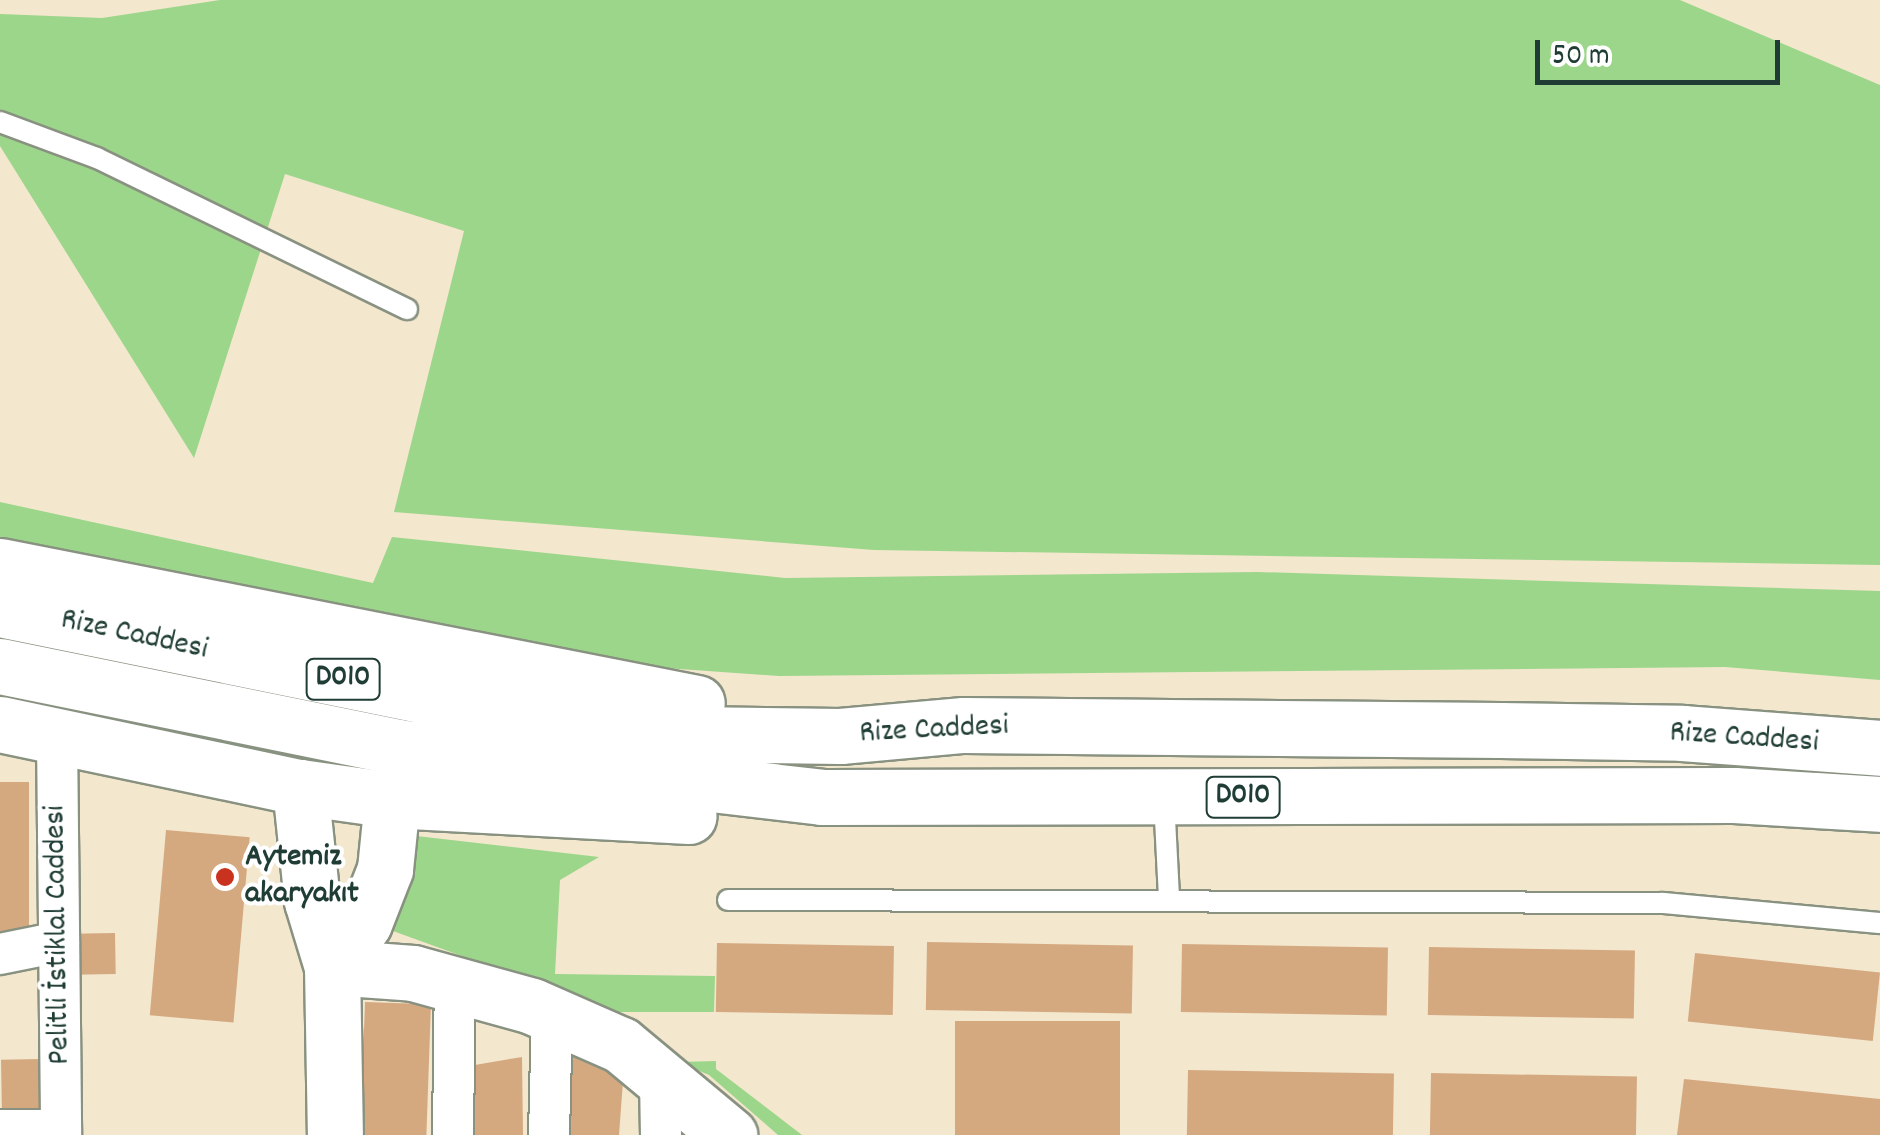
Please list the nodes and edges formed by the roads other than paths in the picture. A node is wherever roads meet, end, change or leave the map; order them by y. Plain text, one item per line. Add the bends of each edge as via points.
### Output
1 (0, 122) edge
2 (407, 309) dead end
3 (0, 566) edge
4 (0, 608) edge
5 (0, 666) edge
6 (0, 724) edge
7 (964, 726) junction
8 (58, 736) junction
9 (1880, 748) edge
10 (300, 787) junction
11 (1018, 796) junction
12 (1164, 797) junction
13 (392, 800) junction
14 (1880, 804) edge
15 (1169, 897) junction
16 (728, 900) dead end
17 (1880, 923) edge
18 (59, 942) junction
19 (0, 954) edge
20 (332, 967) junction
21 (455, 982) junction
22 (552, 1014) junction
23 (660, 1079) junction
24 (0, 1130) edge
25 (61, 1133) edge
26 (336, 1135) edge
27 (453, 1135) edge
28 (549, 1135) edge
29 (661, 1135) edge
30 (730, 1135) edge

1 - 2 lane via 98,158
3 - 7 main road via 703,704
4 - 7 main road, Rize Caddesi / D010 via 543,720 688,734 840,736
5 - 11 main road, Rize Caddesi / D010 via 397,747 607,775 822,797
6 - 8 main road
7 - 9 main road, Rize Caddesi / D010 via 1682,733
8 - 10 main road
8 - 18 street, Pelitli İstiklal Caddesi
10 - 13 main road
10 - 20 main road via 312,902
11 - 12 main road, Rize Caddesi / D010
11 - 13 main road via 896,818 559,813
12 - 14 main road, Rize Caddesi / D010 via 1734,795
12 - 15 lane
13 - 20 main road via 385,869 364,923
15 - 16 lane
15 - 17 lane via 1664,903
18 - 19 street
18 - 25 street, Pelitli İstiklal Caddesi
20 - 21 main road
20 - 26 main road
21 - 22 main road
21 - 27 street
22 - 23 main road via 621,1045
22 - 28 street
23 - 29 street
23 - 30 main road
24 - 25 street

